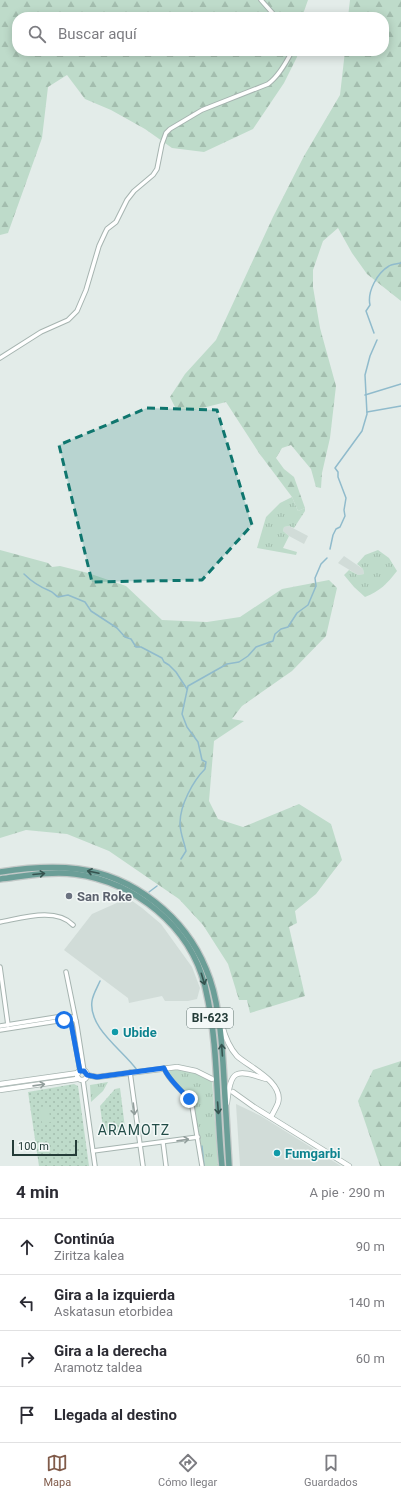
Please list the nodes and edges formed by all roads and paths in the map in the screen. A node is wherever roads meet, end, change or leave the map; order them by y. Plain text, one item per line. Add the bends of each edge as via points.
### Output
1 (261, 0) edge
2 (272, 12) edge
3 (289, 56) edge
4 (0, 358) edge
5 (0, 872) edge
6 (0, 879) edge
7 (139, 894) junction
8 (0, 922) edge
9 (73, 924) dead end
10 (0, 967) edge
11 (66, 972) dead end
12 (218, 1015) junction
13 (77, 1022) junction
14 (8, 1025) junction
15 (0, 1026) edge
16 (0, 1030) edge
17 (164, 1068) junction
18 (130, 1072) junction
19 (82, 1075) junction
20 (212, 1079) dead end
21 (267, 1079) junction
22 (0, 1084) edge
23 (0, 1090) edge
24 (233, 1092) dead end
25 (226, 1116) junction
26 (271, 1117) junction
27 (198, 1138) junction
28 (163, 1142) junction
29 (140, 1145) junction
30 (93, 1151) junction
31 (95, 1166) edge
32 (143, 1166) edge
33 (166, 1166) edge
34 (202, 1166) edge
35 (222, 1166) edge
36 (229, 1166) edge
37 (350, 1166) edge

1 - 2 street
3 - 4 street via 282,70 268,84 202,110 166,132 157,169 134,191 120,217 107,229 103,237 77,311 68,320 41,332
7 -> 5 main road, BI-623 via 129,885 80,869 28,868
6 -> 7 main road, BI-623 via 51,873 75,874 99,879
7 - 12 main road, BI-623 via 153,900 186,933 201,958
7 -> 35 main road, BI-623 via 166,918 190,949 205,985 212,1036
8 - 9 street via 52,914
10 - 14 street
11 - 13 street
12 - 21 street via 230,1048
25 -> 12 main road, BI-623
13 - 14 street via 68,1016
13 - 19 street
14 - 15 street
16 - 19 street via 68,1020 71,1023
17 - 18 street
17 - 20 street via 187,1068
17 - 27 street via 166,1076 189,1099
18 - 19 street via 97,1077
18 -> 29 street
19 - 22 street
23 -> 19 street via 77,1079
19 - 30 street
21 - 25 street via 241,1072 235,1075 229,1086
21 - 26 street via 279,1098
24 - 26 street
25 - 36 main road, BI-623
26 - 37 street
28 -> 27 street
27 - 34 street
28 - 29 street
28 - 33 street
29 - 30 street
29 - 32 street
30 - 31 street

